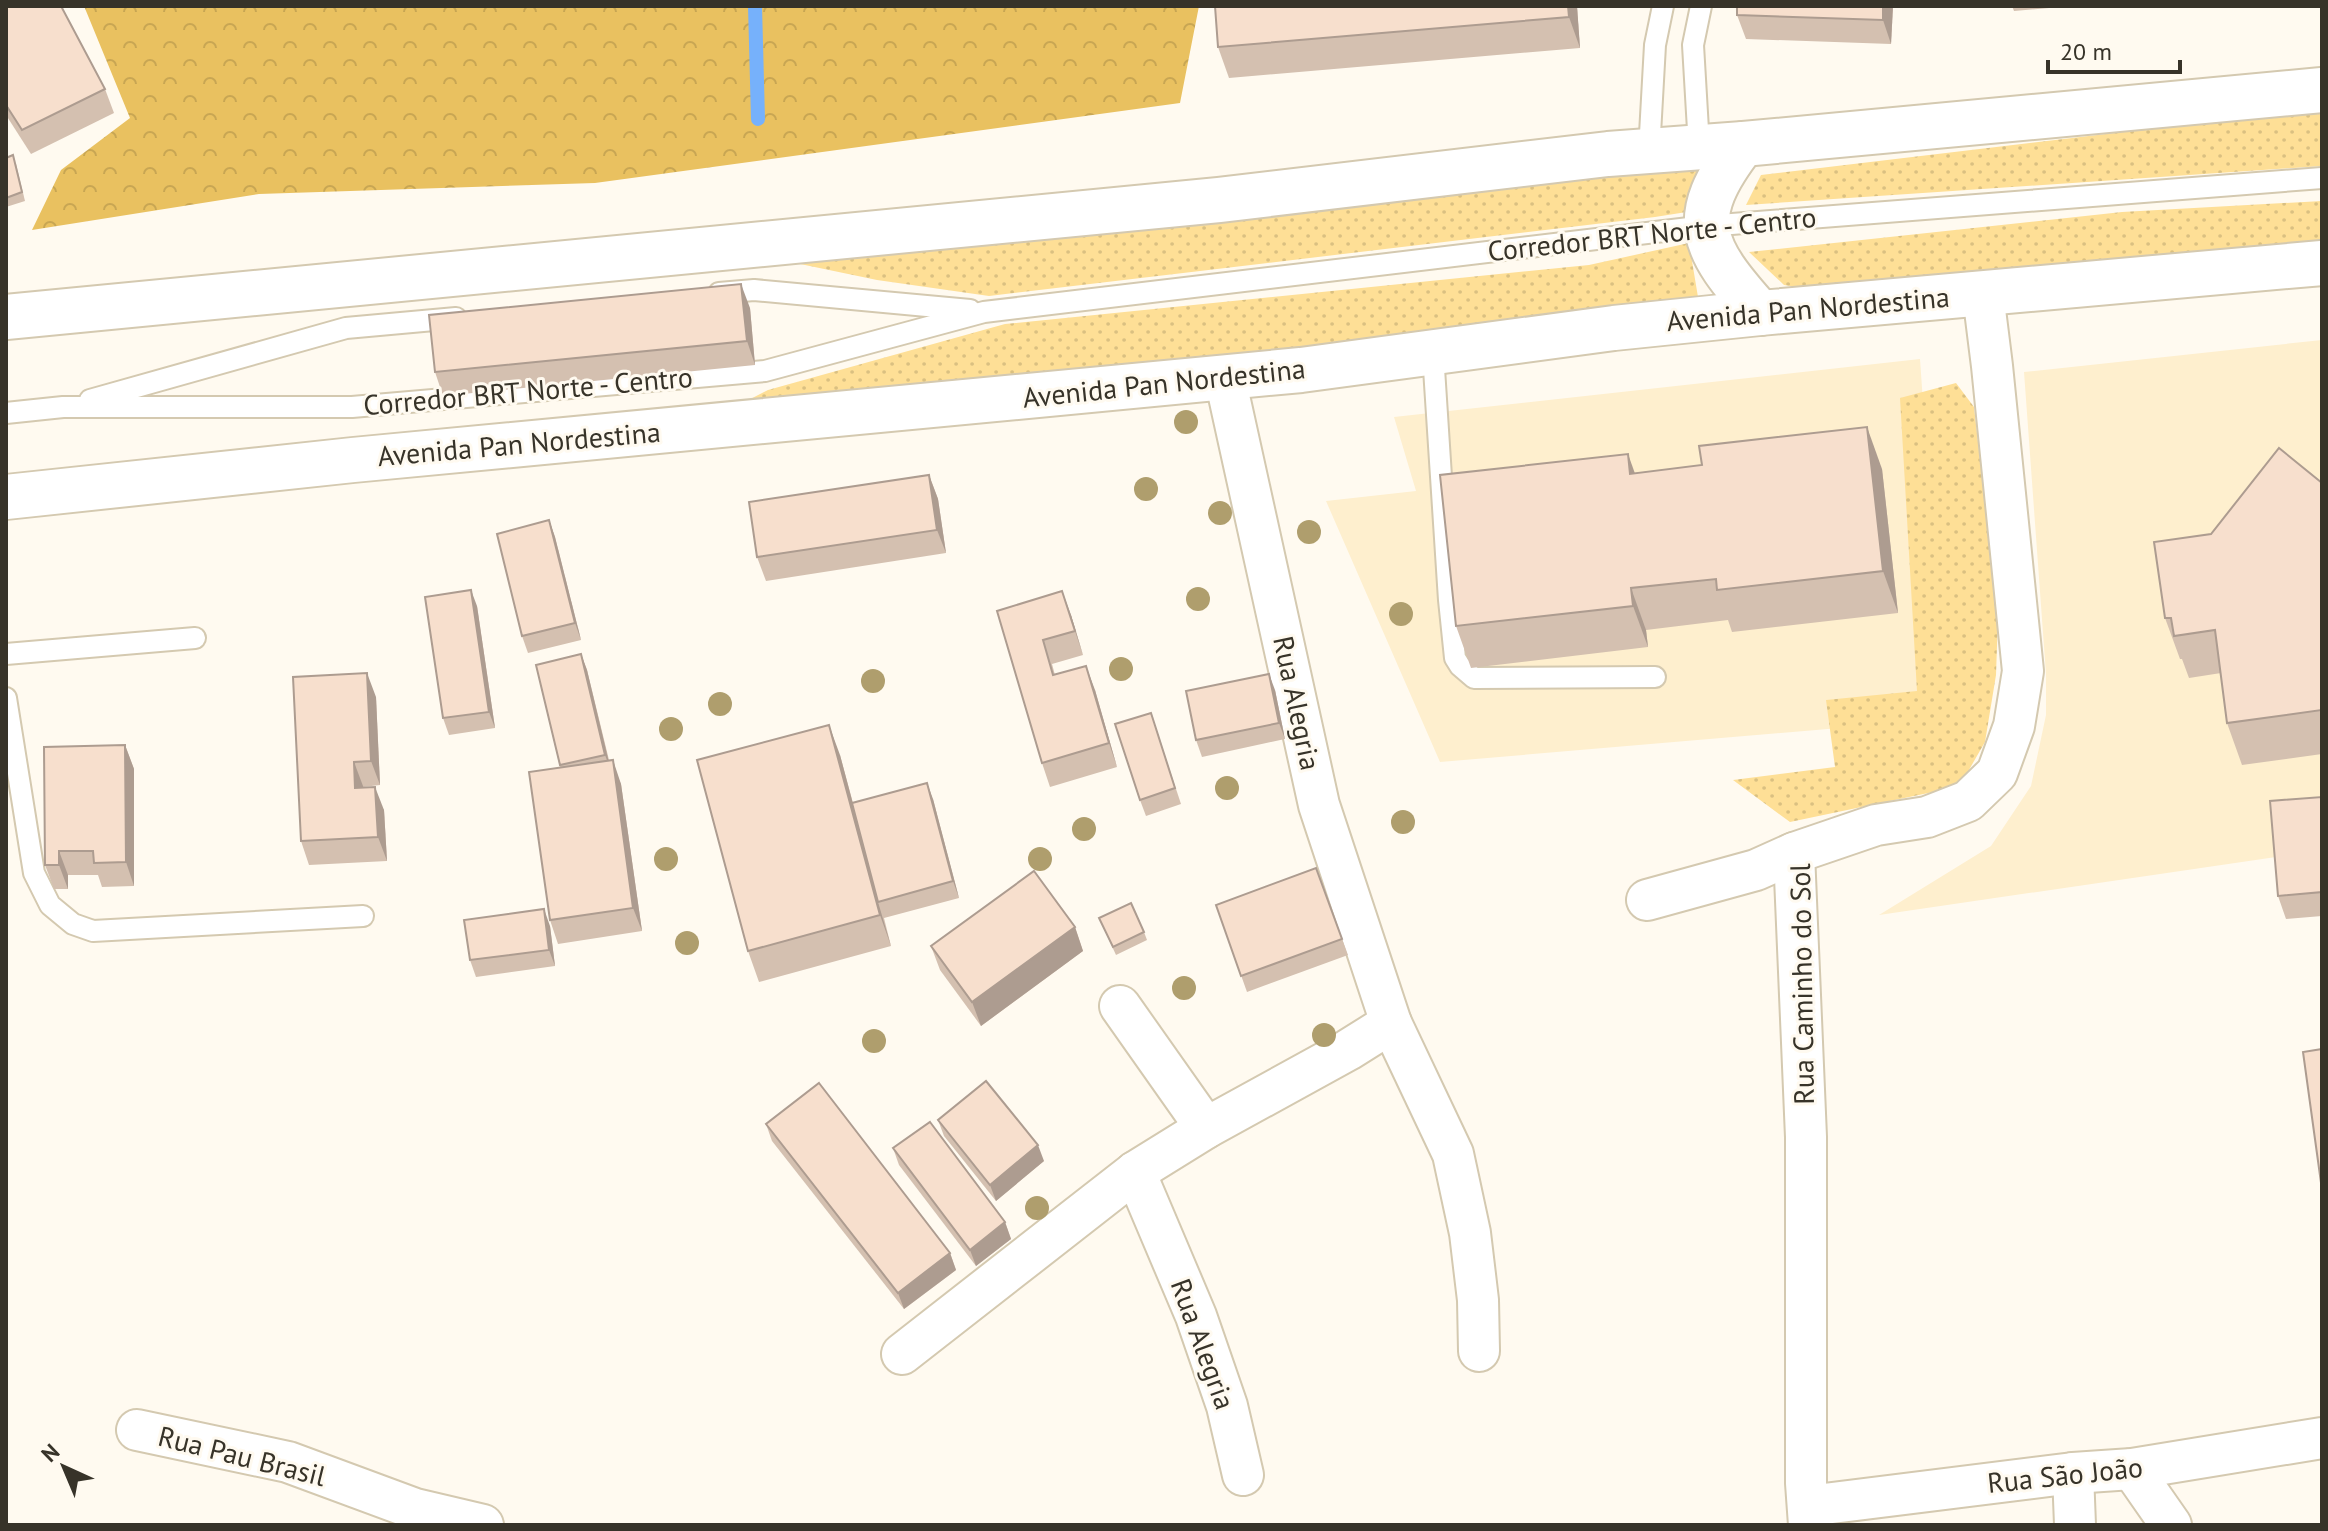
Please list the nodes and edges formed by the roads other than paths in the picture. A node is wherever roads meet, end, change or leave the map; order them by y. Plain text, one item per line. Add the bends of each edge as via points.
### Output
1 (1663, 6) edge
2 (1701, 6) edge
3 (2322, 90) edge
4 (1743, 144) junction
5 (1699, 147) junction
6 (1649, 152) junction
7 (2322, 178) edge
8 (1706, 226) junction
9 (2322, 263) edge
10 (707, 294) edge
11 (1983, 294) junction
12 (984, 312) junction
13 (1760, 313) junction
14 (470, 316) edge
15 (6, 317) edge
16 (1433, 353) junction
17 (1225, 378) junction
18 (63, 407) junction
19 (6, 413) edge
20 (6, 497) edge
21 (195, 638) dead end
22 (6, 654) edge
23 (1655, 677) dead end
24 (6, 698) edge
25 (1794, 853) junction
26 (1647, 900) dead end
27 (363, 916) dead end
28 (1120, 1006) dead end
29 (1391, 1023) junction
30 (1206, 1128) junction
31 (1135, 1172) junction
32 (1479, 1351) dead end
33 (902, 1354) dead end
34 (137, 1430) dead end
35 (2322, 1438) edge
36 (2132, 1469) junction
37 (2073, 1473) junction
38 (1243, 1475) dead end
39 (1808, 1505) edge
40 (412, 1517) edge
41 (483, 1525) edge
42 (2075, 1525) edge
43 (2171, 1525) edge

1 - 6 lane via 1655,45
2 - 5 lane via 1693,45
3 - 4 highway
4 - 5 highway
4 - 8 highway via 1711,194
5 - 6 highway
6 - 15 highway via 1203,202
7 - 8 lane, Corredor BRT Norte - Centro
8 - 12 lane, Corredor BRT Norte - Centro
8 - 13 highway via 1714,254
9 - 11 highway, Avenida Pan Nordestina
10 - 12 lane, Corredor BRT Norte - Centro via 754,290
11 - 13 highway, Avenida Pan Nordestina
11 - 25 street, Rua Caminho do Sol via 2023,671 2014,726 1997,773 1968,801
12 - 18 lane, Corredor BRT Norte - Centro via 765,371 352,407
13 - 16 highway, Avenida Pan Nordestina
14 - 18 lane, Corredor BRT Norte - Centro via 346,328
16 - 17 highway, Avenida Pan Nordestina
16 - 23 lane via 1449,600 1460,666 1474,678
17 - 20 highway, Avenida Pan Nordestina
17 - 29 street, Rua Alegria via 1319,805
18 - 19 lane, Corredor BRT Norte - Centro
21 - 22 lane
24 - 27 lane via 34,873 50,905 73,924 93,931
25 - 26 street via 1756,870
25 - 39 street, Rua Caminho do Sol via 1806,1137
28 - 30 street
29 - 30 street
29 - 32 street, Rua Alegria via 1453,1154 1470,1233
30 - 31 street
31 - 33 street
31 - 38 street, Rua Alegria via 1196,1316 1227,1406
34 - 40 street, Rua Pau Brasil via 288,1462
35 - 36 street, Rua São João
36 - 37 street, Rua São João
36 - 43 street
37 - 39 street, Rua São João
37 - 42 street
40 - 41 street, Rua Pau Brasil

